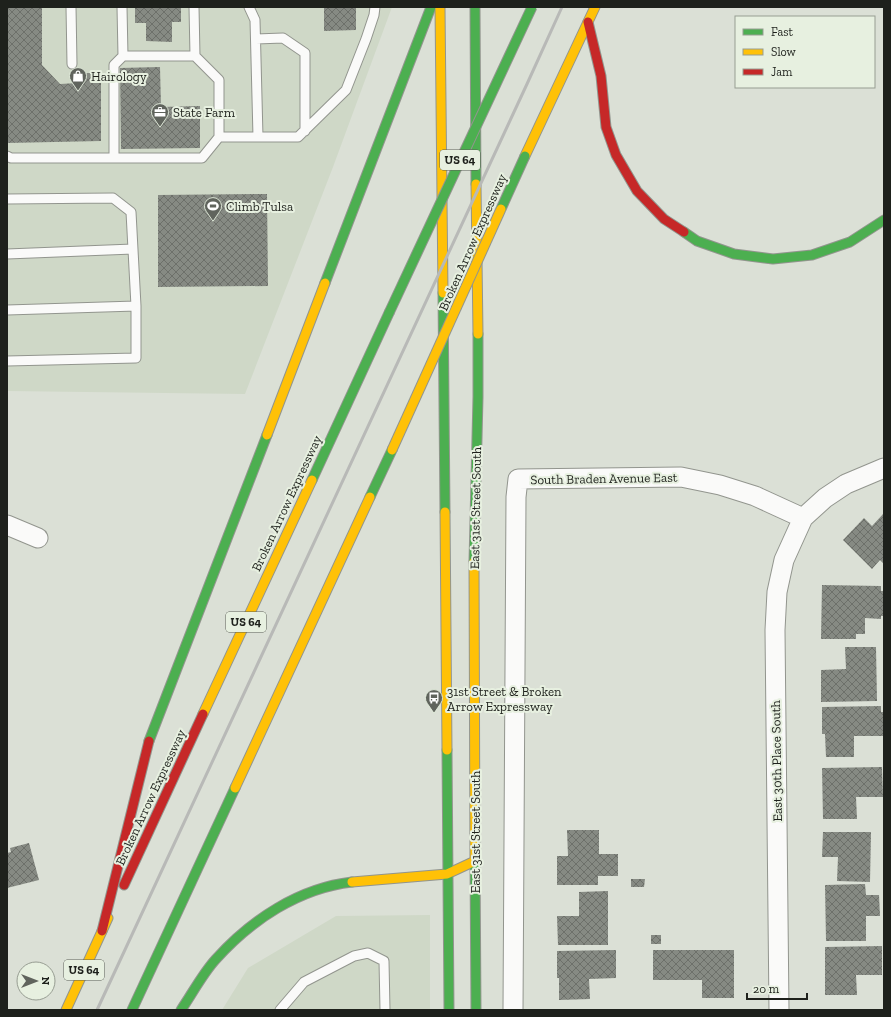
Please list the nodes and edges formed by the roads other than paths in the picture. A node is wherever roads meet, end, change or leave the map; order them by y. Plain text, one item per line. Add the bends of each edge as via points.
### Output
1 (72, 7) edge
2 (122, 7) edge
3 (194, 7) edge
4 (249, 7) edge
5 (374, 7) edge
6 (431, 7) edge
7 (440, 7) edge
8 (475, 7) edge
9 (532, 7) edge
10 (595, 7) edge
11 (588, 22) junction
12 (256, 39) junction
13 (123, 56) junction
14 (195, 56) junction
15 (72, 64) dead end
16 (305, 130) junction
17 (219, 137) junction
18 (258, 137) junction
19 (7, 156) edge
20 (114, 158) junction
21 (7, 199) edge
22 (884, 220) edge
23 (133, 249) junction
24 (7, 254) edge
25 (136, 306) junction
26 (7, 310) edge
27 (7, 360) edge
28 (884, 468) edge
29 (803, 518) junction
30 (7, 525) edge
31 (38, 538) dead end
32 (475, 861) junction
33 (448, 874) junction
34 (102, 931) junction
35 (66, 1010) edge
36 (132, 1010) edge
37 (181, 1010) edge
38 (280, 1010) edge
39 (385, 1010) edge
40 (449, 1010) edge
41 (476, 1010) edge
42 (513, 1010) edge
43 (779, 1010) edge

1 - 15 lane
2 - 13 lane
3 - 14 lane
4 - 12 lane via 255,20
5 - 16 lane via 366,39 346,90
6 - 34 main road via 149,741
7 - 33 main road
8 - 32 main road, East 31st Street South via 478,397 474,553
9 - 34 main road, Broken Arrow Expressway / US 64, bridge
10 - 11 main road, Broken Arrow Expressway
11 - 22 main road via 602,84 606,126 617,156 630,182 649,205 694,240 720,251 744,257 797,258 826,252 855,240
11 - 36 main road, Broken Arrow Expressway, bridge
12 - 16 lane via 283,38 305,53
12 - 18 lane
13 - 14 lane
13 - 20 lane via 114,65
14 - 17 lane via 219,80
16 - 18 lane via 298,137
17 - 18 lane
17 - 20 lane via 202,158
19 - 20 lane
21 - 23 lane via 112,198 131,212
23 - 24 lane
23 - 25 lane
25 - 26 lane
25 - 27 lane via 136,358
28 - 29 street via 846,484 825,498
29 - 42 street, South Braden Avenue East via 755,496 681,477 518,479
29 - 43 street, East 30th Place South via 784,560 777,592 775,630
30 - 31 street
32 - 33 main road
32 - 41 main road, East 31st Street South
33 - 37 main road via 346,883 319,889 290,901 244,932 216,960
33 - 40 main road
34 - 35 main road, Broken Arrow Expressway / US 64
38 - 39 lane via 304,982 354,956 368,953 384,961

